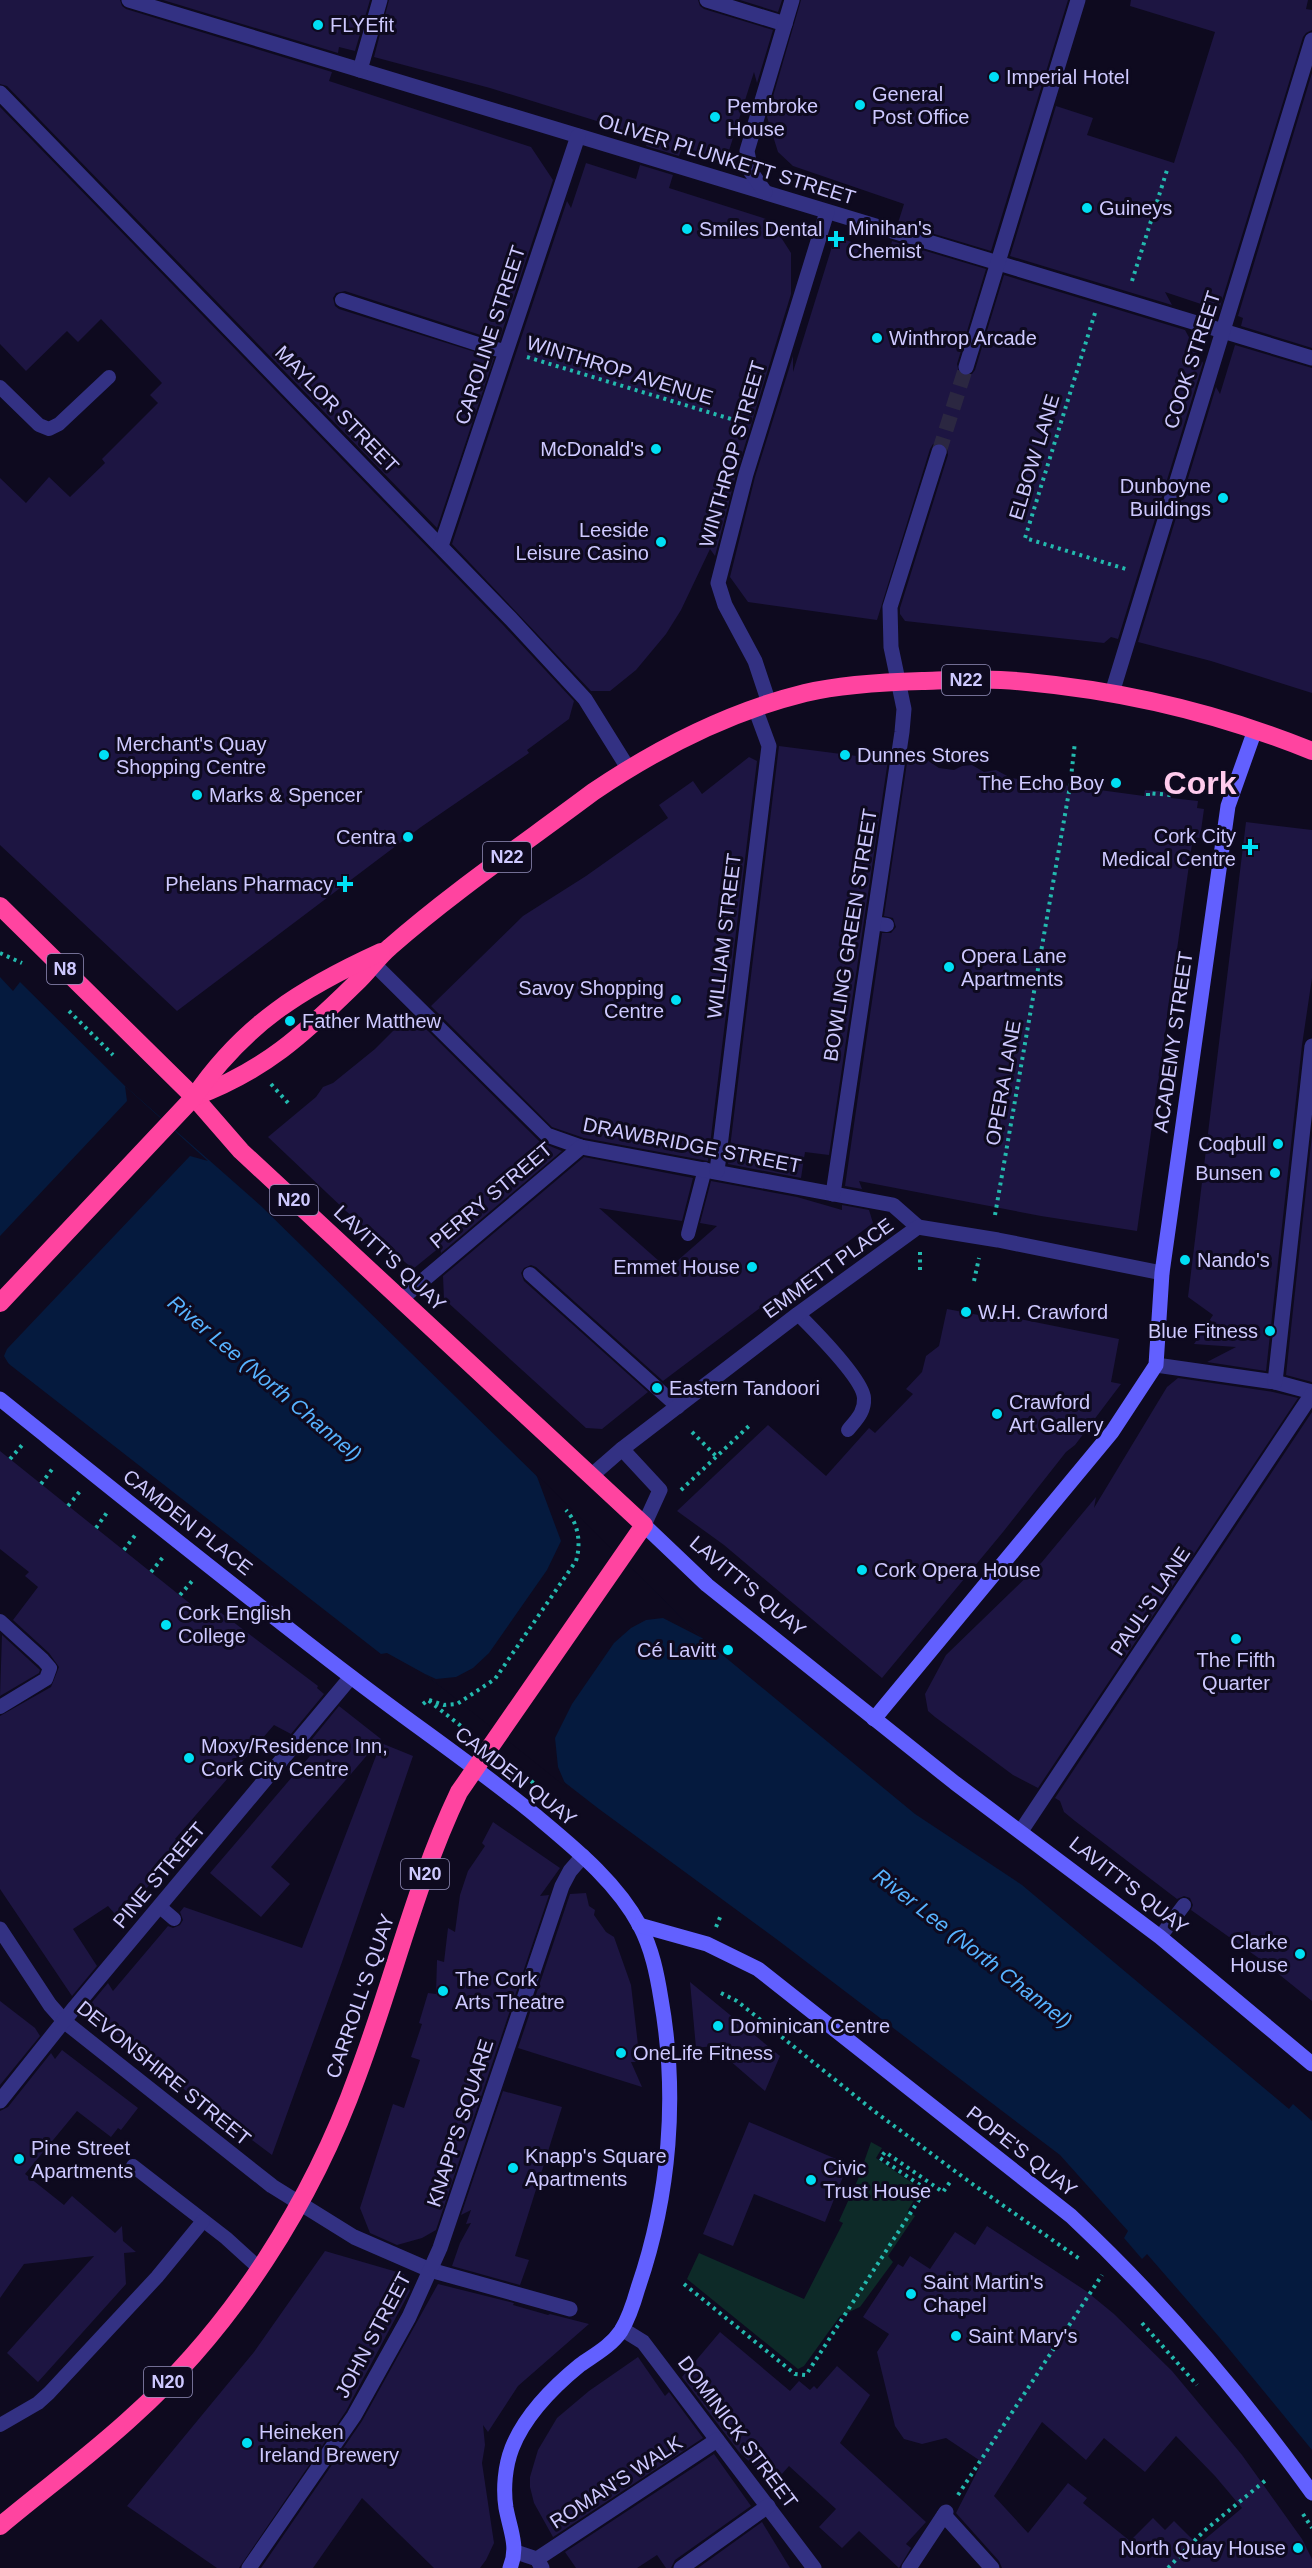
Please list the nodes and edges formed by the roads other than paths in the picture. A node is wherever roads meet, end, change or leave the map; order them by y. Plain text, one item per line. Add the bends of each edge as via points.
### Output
1 (129, 0) edge
2 (380, 0) edge
3 (707, 0) edge
4 (792, 0) edge
5 (1078, 0) edge
6 (167, 5) edge
7 (785, 24) junction
8 (1312, 40) edge
9 (360, 70) junction
10 (0, 93) edge
11 (578, 136) junction
12 (766, 193) junction
13 (827, 212) junction
14 (998, 263) junction
15 (342, 300) dead end
16 (1222, 331) junction
17 (506, 351) junction
18 (1312, 358) edge
19 (966, 367) tunnel mouth
20 (109, 377) dead end
21 (3, 390) edge
22 (939, 452) tunnel mouth
23 (441, 546) junction
24 (900, 682) junction
25 (1112, 693) junction
26 (762, 706) junction
27 (1255, 730) junction
28 (1312, 751) edge
29 (628, 768) junction
30 (0, 906) edge
31 (388, 949) junction
32 (375, 965) junction
33 (1312, 1046) edge
34 (194, 1097) junction
35 (582, 1147) junction
36 (711, 1170) junction
37 (833, 1194) junction
38 (918, 1227) junction
39 (688, 1234) dead end
40 (1162, 1273) junction
41 (530, 1274) dead end
42 (401, 1299) junction
43 (0, 1303) edge
44 (798, 1314) junction
45 (1156, 1365) junction
46 (1275, 1382) junction
47 (1312, 1393) edge
48 (0, 1399) edge
49 (678, 1407) junction
50 (848, 1430) dead end
51 (622, 1449) junction
52 (591, 1476) junction
53 (644, 1525) junction
54 (0, 1621) edge
55 (351, 1677) junction
56 (0, 1707) edge
57 (874, 1719) junction
58 (474, 1767) junction
59 (1021, 1830) junction
60 (583, 1856) junction
61 (1184, 1905) dead end
62 (160, 1907) junction
63 (174, 1919) dead end
64 (639, 1925) junction
65 (0, 1929) edge
66 (1160, 1937) junction
67 (65, 2022) junction
68 (1312, 2064) edge
69 (0, 2101) edge
70 (134, 2166) dead end
71 (299, 2204) junction
72 (203, 2220) junction
73 (259, 2268) junction
74 (430, 2270) junction
75 (570, 2309) dead end
76 (622, 2329) junction
77 (0, 2425) edge
78 (717, 2440) junction
79 (1312, 2493) edge
80 (768, 2506) junction
81 (0, 2526) edge
82 (516, 2552) junction
83 (540, 2564) edge
84 (249, 2568) edge
85 (510, 2568) edge
86 (681, 2568) edge
87 (814, 2568) edge
88 (909, 2568) edge
89 (992, 2568) edge

1 - 6 street, OLIVER PLUNKETT STREET
2 - 9 street
3 - 7 street
4 - 7 street
5 - 14 street
6 - 9 street, OLIVER PLUNKETT STREET
7 - 12 street via 747,152 751,172
8 - 16 street, COOK STREET
9 - 11 street, OLIVER PLUNKETT STREET
10 - 23 street, MAYLOR STREET
11 - 12 street, OLIVER PLUNKETT STREET
11 - 17 street, CAROLINE STREET
12 - 13 street, OLIVER PLUNKETT STREET
13 - 14 street, OLIVER PLUNKETT STREET
13 - 26 street, WINTHROP STREET via 760,427 718,583 725,605 755,661
14 - 16 street, OLIVER PLUNKETT STREET
14 - 19 street
15 - 17 lane
16 - 18 street, OLIVER PLUNKETT STREET
16 - 25 street, COOK STREET
17 - 23 street, CAROLINE STREET
20 - 21 lane via 49,429 39,425
22 - 24 street, BOWLING GREEN STREET via 890,608 891,647
23 - 29 street, MAYLOR STREET via 585,699
24 - 25 highway, N22 via 1024,681
24 - 26 highway, N22 via 808,692
24 - 37 street, BOWLING GREEN STREET via 904,709 880,924
25 - 27 highway, N22
26 - 29 highway, N22 via 717,722
26 - 36 street, WILLIAM STREET via 769,746
27 - 28 highway, N22
27 - 40 street, ACADEMY STREET via 1228,806
29 - 31 highway, N22
30 - 34 highway, N8
31 - 32 highway, N22
31 - 34 highway, N22 via 300,994 265,1018 213,1068
32 - 34 highway, N22 via 257,1068
32 - 35 street, DRAWBRIDGE STREET via 539,1128 547,1135
33 - 46 street
34 - 42 highway, LAVITT'S QUAY / N20 via 241,1151
34 - 43 highway
35 - 36 street, DRAWBRIDGE STREET
35 - 42 street, PERRY STREET
36 - 37 street, DRAWBRIDGE STREET
36 - 39 lane
37 - 38 street, DRAWBRIDGE STREET via 893,1205
38 - 40 street, EMMETT PLACE
38 - 44 street, EMMETT PLACE
40 - 45 street, ACADEMY STREET
41 - 49 lane
42 - 52 highway, LAVITT'S QUAY / N20
44 - 49 street, EMMETT PLACE
44 - 50 lane via 852,1375 864,1395 859,1417
45 - 46 street
45 - 57 street via 1112,1432
46 - 47 street
47 - 59 street, PAUL'S LANE
48 - 55 street, CAMDEN PLACE
49 - 51 street, EMMETT PLACE
51 - 52 street, EMMETT PLACE
51 - 53 street via 660,1490
52 - 53 highway, LAVITT'S QUAY / N20
53 - 57 street, LAVITT'S QUAY via 707,1585
53 - 58 highway, N20
54 - 56 lane via 50,1668 46,1679
55 - 58 street, CAMDEN QUAY
55 - 62 street, PINE STREET
57 - 59 street, LAVITT'S QUAY
58 - 60 street, CAMDEN QUAY
58 - 71 highway, CARROLL'S QUAY / N20 via 445,1821 358,2075
59 - 66 street, LAVITT'S QUAY
60 - 64 street, CAMDEN QUAY via 614,1888
60 - 74 street, KNAPP'S SQUARE via 560,1892 441,2248
61 - 66 lane
62 - 63 lane
62 - 67 street, PINE STREET
64 - 76 street, CAMDEN QUAY via 652,1955 659,1989 671,2097 660,2204 642,2277
64 - 79 street, POPE'S QUAY via 707,1944 758,1969 1071,2216 1116,2257 1174,2322
65 - 67 street, DEVONSHIRE STREET
66 - 68 street, LAVITT'S QUAY
67 - 69 street, PINE STREET
67 - 71 street, DEVONSHIRE STREET
70 - 72 lane
71 - 73 highway, N20
71 - 74 street, DEVONSHIRE STREET via 354,2237
72 - 73 lane
72 - 77 lane via 157,2277 49,2393
73 - 81 highway, N20 via 215,2329 134,2415
74 - 75 street, DEVONSHIRE STREET
74 - 84 street, JOHN STREET via 409,2317 354,2416
76 - 78 street, DOMINICK STREET via 643,2342
76 - 82 street via 541,2402 512,2449 504,2490
78 - 80 street, DOMINICK STREET
78 - 83 street, ROMAN'S WALK
80 - 86 street
80 - 87 street, DOMINICK STREET
82 - 83 street
82 - 85 street
88 - 89 street via 945,2513

